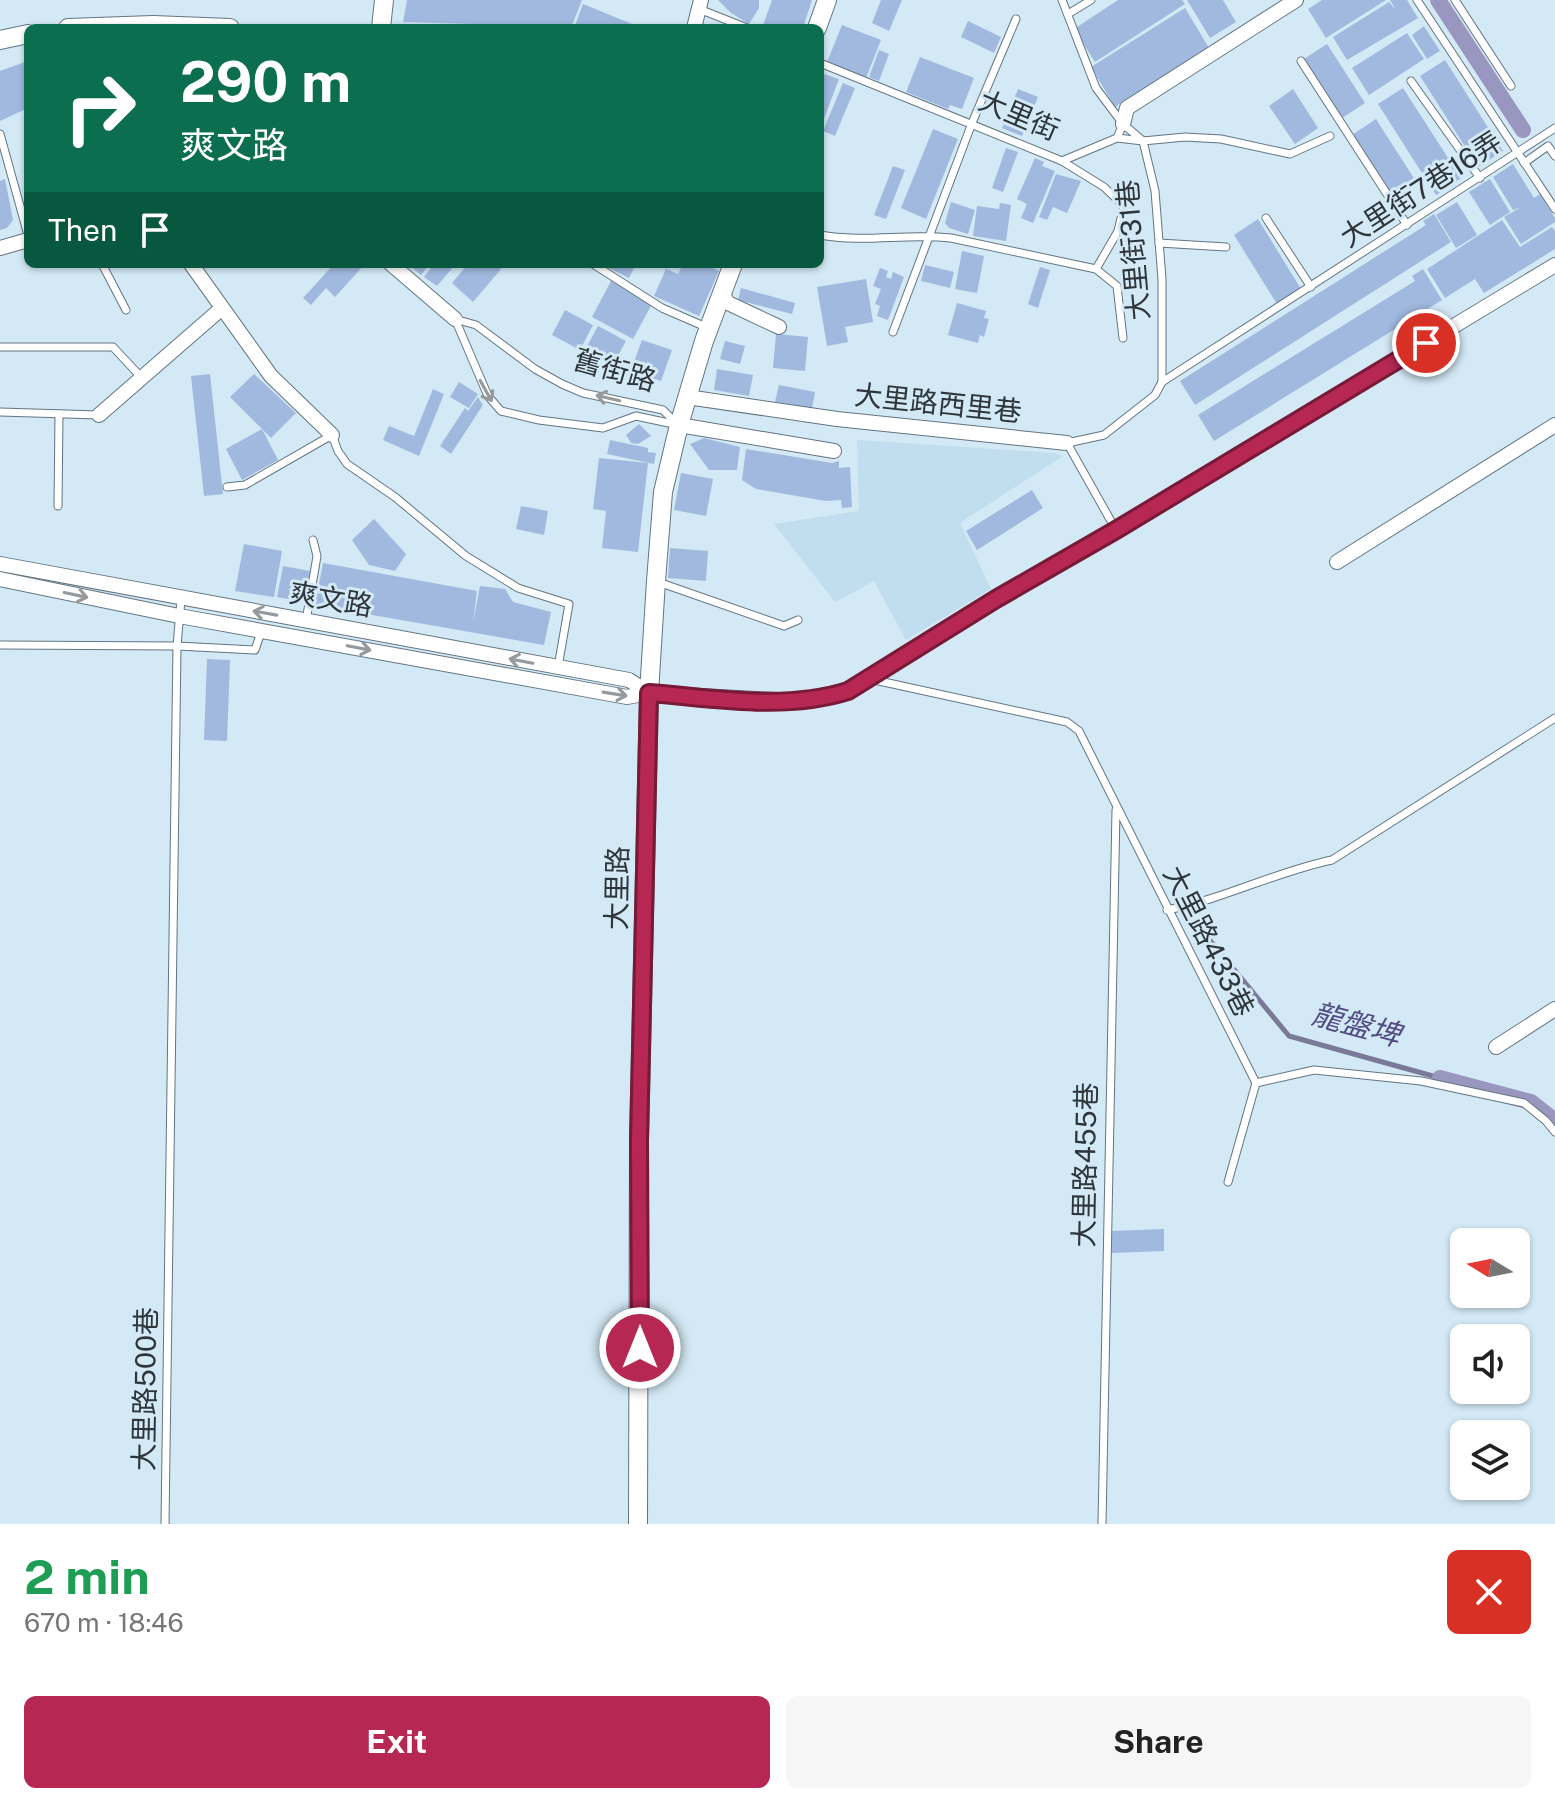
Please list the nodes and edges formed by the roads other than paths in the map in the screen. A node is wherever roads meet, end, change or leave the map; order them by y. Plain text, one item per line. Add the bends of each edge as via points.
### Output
1 (384, 0) edge
2 (827, 0) edge
3 (1062, 0) edge
4 (1091, 0) edge
5 (1296, 0) edge
6 (1417, 0) edge
7 (1455, 0) edge
8 (700, 5) edge
9 (1068, 14) junction
10 (1016, 19) dead end
11 (381, 24) edge
12 (739, 24) edge
13 (818, 24) edge
14 (24, 35) edge
15 (0, 40) edge
16 (1301, 61) dead end
17 (824, 65) edge
18 (1411, 81) dead end
19 (1511, 86) dead end
20 (972, 123) junction
21 (1555, 128) edge
22 (1120, 131) junction
23 (0, 134) edge
24 (1330, 136) dead end
25 (1143, 141) junction
26 (1518, 154) junction
27 (1555, 156) edge
28 (1062, 161) junction
29 (1524, 163) junction
30 (1480, 178) junction
31 (1555, 209) edge
32 (1266, 218) dead end
33 (24, 222) edge
34 (1407, 225) junction
35 (824, 236) edge
36 (930, 236) junction
37 (24, 239) edge
38 (1159, 243) junction
39 (1226, 247) dead end
40 (0, 248) edge
41 (1555, 265) edge
42 (104, 268) edge
43 (194, 268) edge
44 (396, 268) edge
45 (599, 268) edge
46 (728, 268) edge
47 (1096, 269) junction
48 (1311, 287) junction
49 (722, 293) junction
50 (222, 308) junction
51 (126, 310) dead end
52 (455, 319) junction
53 (779, 327) dead end
54 (709, 328) junction
55 (893, 332) dead end
56 (1123, 338) dead end
57 (0, 347) edge
58 (142, 379) junction
59 (1162, 382) junction
60 (687, 397) junction
61 (0, 412) edge
62 (59, 414) junction
63 (99, 415) joint
64 (679, 425) junction
65 (1555, 425) edge
66 (332, 435) junction
67 (1067, 443) junction
68 (834, 451) dead end
69 (227, 487) dead end
70 (58, 506) dead end
71 (1116, 530) junction
72 (313, 540) dead end
73 (1337, 562) dead end
74 (0, 564) edge
75 (0, 579) edge
76 (656, 581) junction
77 (181, 598) junction
78 (179, 616) junction
79 (798, 620) dead end
80 (306, 621) junction
81 (262, 629) junction
82 (0, 645) edge
83 (177, 646) junction
84 (558, 668) junction
85 (870, 679) junction
86 (649, 693) junction
87 (1555, 718) edge
88 (1116, 806) junction
89 (1167, 910) junction
90 (1555, 1009) edge
91 (1496, 1047) dead end
92 (1256, 1083) junction
93 (1555, 1132) edge
94 (1228, 1182) dead end
95 (165, 1524) edge
96 (638, 1524) edge
97 (1102, 1524) edge

1 - 11 street
2 - 13 street
3 - 9 lane, 大里街31巷
4 - 9 lane
5 - 22 street, 大里街 via 1127,108
6 - 26 lane
7 - 19 lane
8 - 12 lane
9 - 22 lane, 大里街31巷 via 1096,88
10 - 20 lane
14 - 15 street
16 - 34 lane
17 - 20 lane, 大里街
18 - 30 lane
20 - 28 lane, 大里街
20 - 36 lane
21 - 26 lane, 大里街7巷16弄
22 - 25 lane, 大里街31巷
22 - 25 lane
22 - 28 lane, 大里街
23 - 33 lane
24 - 25 lane via 1290,154 1221,139
25 - 38 lane, 大里街31巷 via 1155,191
26 - 29 lane
26 - 30 lane, 大里街7巷16弄
27 - 29 lane via 1548,146
28 - 47 lane via 1124,206 1118,231
29 - 31 lane
30 - 34 lane, 大里街7巷16弄
32 - 48 lane
34 - 48 lane, 大里街7巷16弄
35 - 36 lane via 848,240
36 - 47 lane
36 - 55 lane
37 - 40 street
38 - 39 lane
38 - 59 lane, 大里街31巷
41 - 71 street, 爽文路
42 - 51 lane
43 - 50 street
44 - 52 street, 舊街路
45 - 54 lane via 662,308
46 - 49 street, 大里路
47 - 56 lane via 1117,286
48 - 59 lane, 大里街7巷16弄
49 - 53 street via 728,303
49 - 54 street, 大里路
50 - 58 street
50 - 66 street via 271,376
64 -> 52 lane, 舊街路 via 663,410 562,384 476,325
52 -> 64 lane, 舊街路 via 488,396 501,411 603,428 636,416
54 - 60 street, 大里路
57 - 58 lane via 113,347
58 - 63 street
59 - 67 lane, 大里路西里巷 via 1155,395 1104,435
60 - 64 street, 大里路
60 - 67 street, 大里路西里巷
61 - 62 lane
62 - 63 lane
62 - 70 lane
64 - 68 street
64 - 76 street, 大里路 via 663,492
65 - 73 street
66 - 69 lane via 245,485
66 - 84 lane via 347,464 466,556 518,588 569,604
67 - 71 lane
71 - 85 street, 爽文路
72 - 80 lane via 317,556
74 - 77 street, 爽文路
75 -> 78 street, 爽文路
76 - 79 lane via 784,626
76 - 86 street, 大里路
77 - 78 lane, 大里路500巷
80 -> 77 street, 爽文路
78 - 81 street, 爽文路
78 - 83 lane, 大里路500巷
84 -> 80 street, 爽文路
81 - 83 lane via 255,650
81 -> 86 street, 爽文路 via 627,697
82 - 83 lane
83 - 95 lane, 大里路500巷
84 - 86 street, 爽文路 via 629,680
85 - 86 street, 爽文路 via 830,696 793,701
85 - 88 lane, 大里路433巷 via 1067,722 1079,731
86 - 96 street, 大里路 via 639,1140
87 - 89 lane via 1332,860
88 - 89 lane, 大里路433巷
88 - 97 lane, 大里路455巷
89 - 92 lane, 大里路433巷
90 - 91 street
92 - 93 lane via 1314,1070 1421,1081 1524,1103
92 - 94 lane

